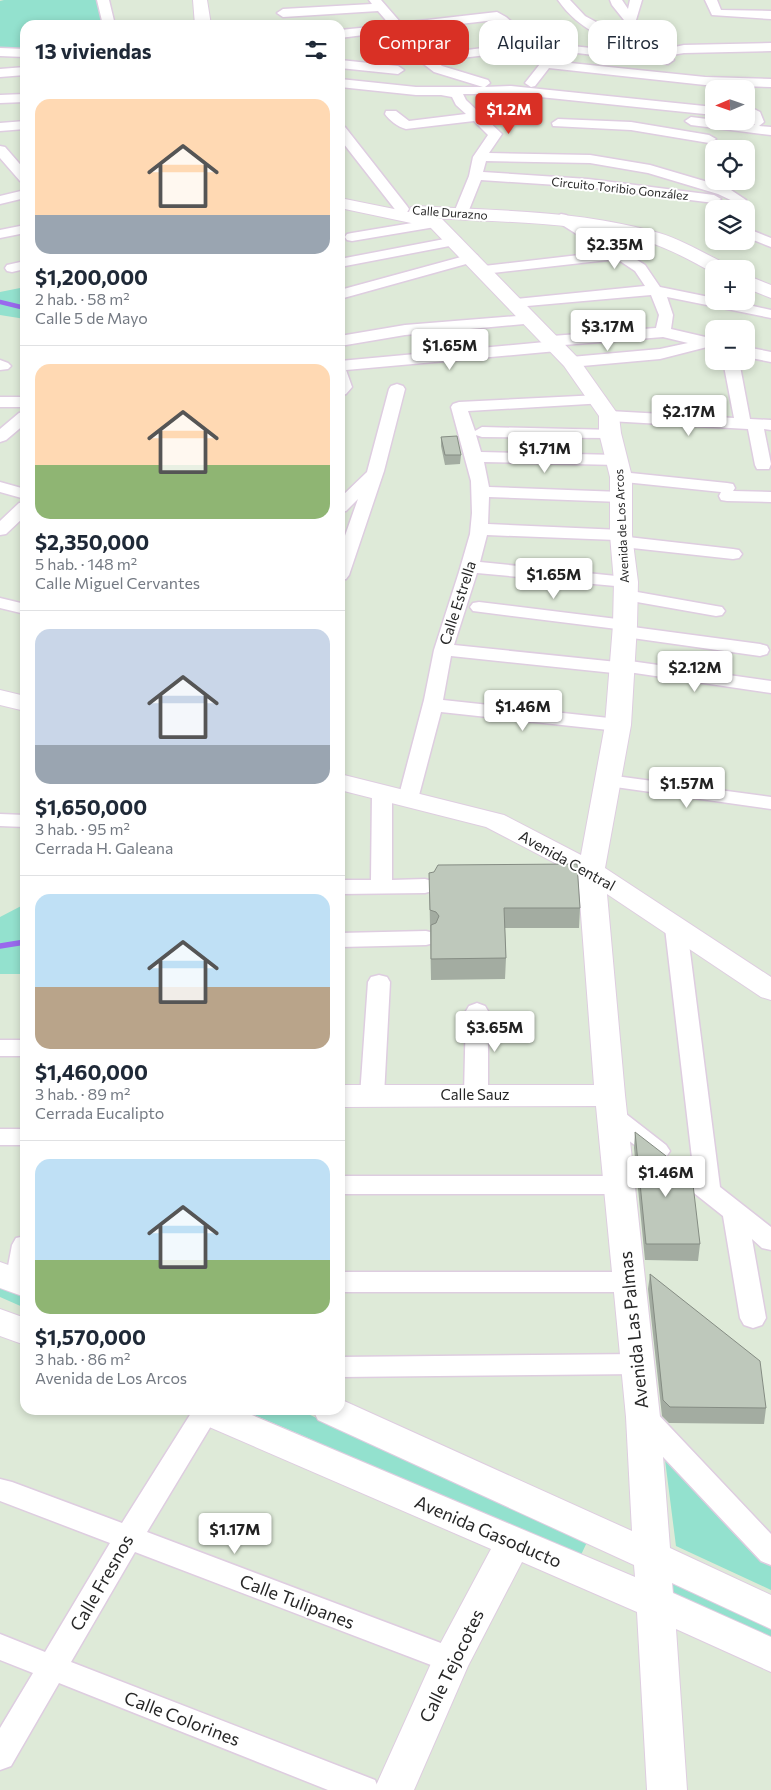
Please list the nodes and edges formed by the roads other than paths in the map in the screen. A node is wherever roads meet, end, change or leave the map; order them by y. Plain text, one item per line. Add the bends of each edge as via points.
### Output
1 (102, 0) edge
2 (200, 0) edge
3 (564, 0) edge
4 (616, 0) edge
5 (636, 0) edge
6 (710, 0) edge
7 (377, 3) edge
8 (284, 13) dead end
9 (771, 15) edge
10 (108, 20) edge
11 (202, 20) edge
12 (393, 20) edge
13 (451, 20) edge
14 (503, 20) edge
15 (631, 20) joint
16 (588, 24) edge
17 (360, 32) edge
18 (345, 34) edge
19 (677, 46) edge
20 (771, 47) edge
21 (0, 52) edge
22 (20, 53) edge
23 (347, 53) dead end
24 (345, 65) edge
25 (433, 65) edge
26 (545, 65) edge
27 (555, 65) edge
28 (677, 65) edge
29 (361, 67) junction
30 (398, 70) dead end
31 (20, 71) edge
32 (0, 73) edge
33 (705, 81) joint
34 (532, 83) dead end
35 (755, 83) edge
36 (771, 83) edge
37 (345, 84) edge
38 (511, 90) junction
39 (440, 91) junction
40 (457, 95) junction
41 (20, 98) edge
42 (0, 99) edge
43 (391, 114) dead end
44 (705, 116) edge
45 (705, 116) edge
46 (476, 117) junction
47 (755, 122) edge
48 (558, 123) dead end
49 (771, 125) edge
50 (20, 126) edge
51 (755, 127) edge
52 (0, 128) edge
53 (711, 130) edge
54 (771, 131) edge
55 (345, 136) edge
56 (709, 139) joint
57 (0, 150) edge
58 (480, 157) junction
59 (12, 164) edge
60 (476, 176) junction
61 (20, 195) edge
62 (0, 200) edge
63 (345, 200) edge
64 (345, 204) edge
65 (402, 209) junction
66 (460, 214) junction
67 (561, 218) junction
68 (436, 223) junction
69 (20, 229) edge
70 (0, 234) edge
71 (755, 236) edge
72 (352, 237) dead end
73 (454, 241) junction
74 (771, 243) edge
75 (618, 255) junction
76 (705, 261) edge
77 (345, 262) edge
78 (478, 264) junction
79 (755, 284) edge
80 (654, 290) junction
81 (771, 292) edge
82 (345, 294) edge
83 (523, 312) junction
84 (771, 314) edge
85 (663, 332) junction
86 (345, 340) edge
87 (705, 342) edge
88 (705, 344) edge
89 (560, 350) junction
90 (755, 354) edge
91 (771, 357) edge
92 (345, 366) edge
93 (735, 370) edge
94 (397, 389) dead end
95 (0, 402) edge
96 (20, 402) edge
97 (606, 417) junction
98 (20, 420) edge
99 (756, 425) edge
100 (482, 432) dead end
101 (0, 437) edge
102 (474, 457) junction
103 (764, 465) dead end
104 (376, 471) junction
105 (620, 478) junction
106 (0, 487) edge
107 (481, 492) junction
108 (20, 493) edge
109 (771, 497) edge
110 (345, 502) edge
111 (20, 512) edge
112 (479, 529) junction
113 (0, 530) edge
114 (622, 539) junction
115 (733, 554) dead end
116 (345, 561) edge
117 (472, 566) junction
118 (626, 588) junction
119 (0, 603) edge
120 (20, 606) edge
121 (479, 607) dead end
122 (716, 611) dead end
123 (625, 628) junction
124 (443, 650) junction
125 (760, 650) dead end
126 (623, 667) junction
127 (771, 687) edge
128 (0, 697) edge
129 (20, 703) edge
130 (432, 705) junction
131 (618, 725) junction
132 (608, 780) junction
133 (345, 783) edge
134 (382, 792) junction
135 (408, 799) junction
136 (771, 803) edge
137 (590, 872) junction
138 (381, 886) junction
139 (425, 886) dead end
140 (345, 887) edge
141 (676, 928) junction
142 (426, 938) dead end
143 (345, 940) edge
144 (379, 982) dead end
145 (770, 993) edge
146 (477, 1011) dead end
147 (0, 1048) edge
148 (20, 1048) edge
149 (476, 1095) junction
150 (345, 1096) edge
151 (372, 1096) junction
152 (611, 1106) junction
153 (0, 1137) edge
154 (20, 1137) edge
155 (345, 1185) edge
156 (620, 1185) junction
157 (708, 1191) junction
158 (735, 1213) junction
159 (771, 1241) edge
160 (345, 1282) edge
161 (629, 1282) junction
162 (754, 1318) dead end
163 (0, 1322) edge
164 (20, 1330) edge
165 (639, 1364) junction
166 (345, 1368) edge
167 (203, 1415) edge
168 (218, 1415) edge
169 (341, 1415) edge
170 (643, 1417) junction
171 (2, 1490) dead end
172 (128, 1538) junction
173 (513, 1543) junction
174 (771, 1553) edge
175 (651, 1556) junction
176 (654, 1602) junction
177 (771, 1613) edge
178 (0, 1648) edge
179 (771, 1655) edge
180 (452, 1660) junction
181 (51, 1669) junction
182 (0, 1756) edge
183 (364, 1790) edge
184 (394, 1790) edge
185 (667, 1790) edge

1 - 10 street
2 - 11 street
3 - 16 street
4 - 15 street
5 - 15 street
6 - 9 street via 716,13
7 - 8 street
7 - 12 street
13 - 14 street via 490,14
17 - 18 street
19 - 20 street
21 - 22 street
23 - 29 street
24 - 29 street
25 - 38 street via 460,77
26 - 34 street
27 - 33 street
28 - 33 street
29 - 30 street
31 - 32 street
35 - 36 street
37 - 39 street
38 - 39 street
38 - 44 street
39 - 40 street
40 - 45 street
40 - 46 street
41 - 42 street
43 - 46 street via 406,125
46 - 58 street via 495,134
47 - 49 street
48 - 56 street via 631,126
50 - 52 street
51 - 54 street
53 - 56 street
55 - 65 street
57 - 59 street
58 - 60 street
58 - 60 street, Circuito Toribio González via 590,159 650,169 723,191 739,200 588,183
60 - 66 street
61 - 62 street
63 - 65 street, Calle Durazno
64 - 68 street
65 - 66 street, Calle Durazno
66 - 67 street, Calle Durazno
67 - 75 street
67 - 76 street, Calle Durazno via 653,237
68 - 72 street
68 - 73 street, Avenida de Los Arcos
69 - 70 street
71 - 74 street
73 - 77 street
73 - 78 street, Avenida de Los Arcos
75 - 78 street
75 - 80 street via 640,268
78 - 82 street
78 - 83 street, Avenida de Los Arcos
79 - 81 street
80 - 83 street
80 - 84 street
80 - 85 street via 666,315
83 - 86 street
83 - 89 street, Avenida de Los Arcos
85 - 87 street
85 - 89 street
88 - 89 street via 660,354
89 - 92 street
89 - 97 street, Avenida de Los Arcos
90 - 91 street
93 - 99 street
94 - 104 street
95 - 96 street
97 - 99 street
97 - 100 street
97 - 102 street, Calle Estrella via 459,407
97 - 105 street, Avenida de Los Arcos
98 - 101 street
99 - 103 street
102 - 105 street
102 - 107 street, Calle Estrella
104 - 110 street
104 - 116 street
105 - 107 street
105 - 109 street
105 - 114 street, Avenida de Los Arcos
106 - 108 street
107 - 112 street, Calle Estrella
111 - 113 street
112 - 114 street
112 - 117 street, Calle Estrella
114 - 115 street
114 - 118 street, Avenida de Los Arcos
117 - 118 street
117 - 124 street, Calle Estrella
118 - 122 street
118 - 123 street, Avenida de Los Arcos
119 - 120 street
121 - 123 street
123 - 125 street
123 - 126 street, Avenida de Los Arcos
124 - 126 street
124 - 130 street, Calle Estrella
126 - 127 street
126 - 131 street, Avenida de Los Arcos
128 - 129 street
130 - 131 street
130 - 135 street, Calle Estrella
131 - 132 street, Avenida de Los Arcos
132 - 136 street
132 - 137 street, Avenida de Los Arcos
133 - 134 street, Avenida Central
134 - 135 street, Avenida Central
134 - 138 street
135 - 137 street, Avenida Central via 495,821
137 - 141 street, Avenida Central
137 - 152 street, Avenida Las Palmas
138 - 139 street
138 - 140 street
141 - 145 street, Avenida Central
141 - 157 street
142 - 143 street
144 - 151 street
146 - 149 street
147 - 148 street
149 - 151 street, Calle Sauz
149 - 152 street, Calle Sauz
150 - 151 street, Calle Sauz
152 - 156 street, Avenida Las Palmas
152 - 157 street
153 - 154 street
155 - 156 street
156 - 161 street, Avenida Las Palmas
157 - 158 street
158 - 159 street
158 - 162 street
160 - 161 street
161 - 165 street, Avenida Las Palmas
163 - 164 street
165 - 166 street
165 - 170 street, Avenida Las Palmas
167 - 172 street, Calle Fresnos
168 - 173 street, Avenida Gasoducto
169 - 175 street
170 - 174 street
170 - 175 street, Avenida Las Palmas
171 - 172 street, Calle Tulipanes
172 - 180 street, Calle Tulipanes
172 - 181 street, Calle Fresnos
173 - 176 street, Avenida Gasoducto
173 - 180 street, Calle Tejocotes
175 - 176 street, Avenida Las Palmas
175 - 177 street
176 - 179 street, Avenida Gasoducto
176 - 185 street, Avenida Las Palmas
178 - 181 street, Calle Colorines
180 - 184 street, Calle Tejocotes
181 - 182 street, Calle Fresnos
181 - 183 street, Calle Colorines

